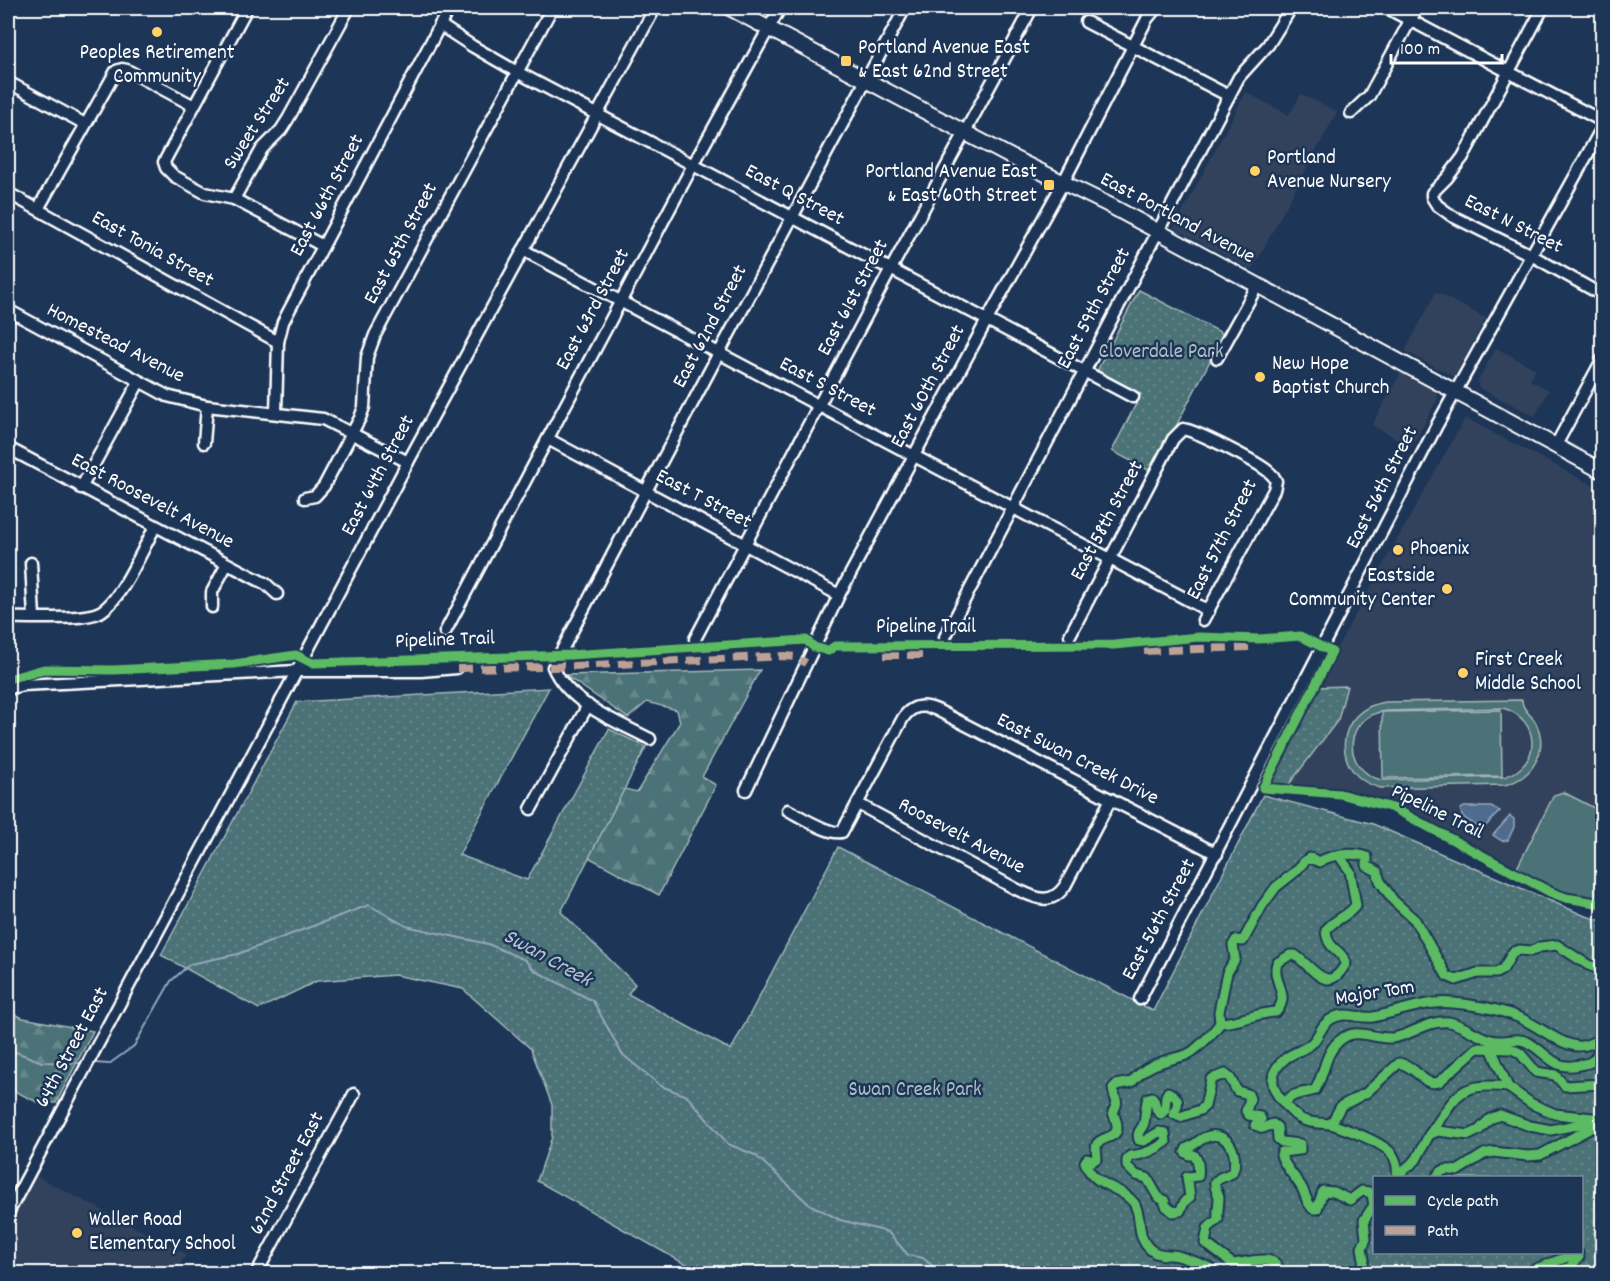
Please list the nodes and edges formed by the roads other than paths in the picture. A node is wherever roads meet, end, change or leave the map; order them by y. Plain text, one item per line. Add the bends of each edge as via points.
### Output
1 (247, 8) edge
2 (349, 8) edge
3 (449, 8) edge
4 (552, 8) edge
5 (655, 8) edge
6 (730, 8) edge
7 (780, 8) edge
8 (905, 8) edge
9 (1032, 8) edge
10 (1156, 8) edge
11 (1291, 8) edge
12 (1387, 8) edge
13 (1417, 8) edge
14 (1543, 8) edge
15 (1410, 20) junction
16 (1086, 22) dead end
17 (440, 25) junction
18 (769, 28) junction
19 (1133, 46) junction
20 (517, 72) junction
21 (1508, 72) junction
22 (867, 80) junction
23 (8, 82) edge
24 (1229, 96) junction
25 (194, 106) junction
26 (1350, 112) dead end
27 (597, 113) junction
28 (1602, 121) edge
29 (85, 124) junction
30 (1602, 128) edge
31 (965, 132) junction
32 (693, 165) junction
33 (1063, 183) junction
34 (8, 193) edge
35 (234, 199) junction
36 (38, 209) junction
37 (792, 217) junction
38 (1159, 233) junction
39 (323, 246) junction
40 (523, 250) junction
41 (1531, 255) junction
42 (891, 269) junction
43 (1257, 286) junction
44 (1602, 295) edge
45 (621, 302) junction
46 (8, 310) edge
47 (987, 320) junction
48 (278, 342) junction
49 (719, 353) junction
50 (1217, 358) dead end
51 (1602, 360) edge
52 (1084, 371) junction
53 (139, 382) junction
54 (1456, 391) junction
55 (1133, 397) dead end
56 (207, 406) junction
57 (818, 406) junction
58 (276, 412) junction
59 (1184, 429) joint
60 (352, 433) junction
61 (548, 439) junction
62 (204, 443) dead end
63 (1556, 445) junction
64 (8, 448) edge
65 (914, 456) junction
66 (408, 462) junction
67 (1602, 471) edge
68 (81, 488) junction
69 (645, 492) junction
70 (305, 498) dead end
71 (1011, 508) junction
72 (155, 527) junction
73 (744, 544) junction
74 (1110, 559) junction
75 (31, 562) dead end
76 (227, 564) junction
77 (277, 594) dead end
78 (839, 595) junction
79 (212, 607) dead end
80 (1206, 616) joint
81 (34, 617) junction
82 (8, 618) edge
83 (445, 632) dead end
84 (1070, 635) dead end
85 (945, 637) dead end
86 (695, 639) dead end
87 (457, 668) dead end
88 (297, 671) junction
89 (8, 689) edge
90 (588, 705) junction
91 (650, 739) dead end
92 (746, 790) dead end
93 (1111, 799) junction
94 (858, 804) junction
95 (531, 809) dead end
96 (788, 810) dead end
97 (1217, 854) junction
98 (140, 965) joint
99 (1140, 999) dead end
100 (354, 1094) dead end
101 (8, 1213) edge
102 (256, 1274) edge

1 - 25 street
2 - 35 street, Sweet Street via 288,119 262,148
3 - 17 street, East 66th Street
4 - 20 street, East 65th Street
5 - 27 street, East 64th Street
6 - 18 main road, East Portland Avenue
7 - 18 street, East 63rd Street
8 - 22 street, East 62nd Street
9 - 31 street, East 61st Street
10 - 19 street, East 60th Street
11 - 24 street, East 59th Street
12 - 15 street
13 - 15 street
14 - 21 street
15 - 21 street
15 - 26 street via 1369,96
16 - 19 street
17 - 20 street, East Q Street
17 - 39 street, East 66th Street
18 - 22 main road, East Portland Avenue
18 - 32 street, East 63rd Street
19 - 24 street
19 - 33 street, East 60th Street
20 - 27 street, East Q Street
20 - 60 street, East 65th Street via 375,335 367,357 364,407
21 - 28 street
21 - 41 street, East N Street via 1456,168 1432,193 1437,206 1452,216
22 - 31 main road, East Portland Avenue
22 - 37 street, East 62nd Street
23 - 29 street
24 - 38 street, East 59th Street
25 - 29 street via 120,69 112,75
25 - 35 street via 164,162 166,168 205,193
27 - 32 street, East Q Street
27 - 40 street, East 64th Street
29 - 36 street
30 - 41 street, East 56th Street
31 - 33 main road, East Portland Avenue
31 - 42 street, East 61st Street
32 - 37 street, East Q Street
32 - 45 street, East 63rd Street
33 - 38 main road, East Portland Avenue
33 - 47 street, East 60th Street
34 - 36 street, East Tonia Street
35 - 39 street
36 - 48 street, East Tonia Street
37 - 42 street, East Q Street
37 - 49 street, East 62nd Street
38 - 43 main road, East Portland Avenue
38 - 52 street, East 59th Street
39 - 48 street, East 66th Street via 283,322
40 - 45 street, East S Street
40 - 66 street, East 64th Street
41 - 44 street, East N Street
41 - 54 street, East 56th Street
42 - 47 street, East Q Street
42 - 57 street, East 61st Street
43 - 50 street
43 - 54 main road, East Portland Avenue
45 - 49 street, East S Street
45 - 61 street, East 63rd Street
46 - 53 street, Homestead Avenue
47 - 52 street, East Q Street
47 - 65 street, East 60th Street
48 - 58 street, East 66th Street
49 - 57 street, East S Street
49 - 69 street, East 62nd Street
51 - 63 street
52 - 55 street, East Q Street
52 - 71 street, East 59th Street
53 - 56 street, Homestead Avenue via 167,396
53 - 68 street
54 - 63 main road, East Portland Avenue
54 - 97 street, East 56th Street
56 - 58 street, Homestead Avenue
56 - 62 street
57 - 65 street, East S Street
57 - 73 street, East 61st Street
58 - 60 street, Homestead Avenue via 323,419
59 - 74 street, East 58th Street via 1173,439
59 - 80 street, East 57th Street via 1259,465 1276,483
60 - 66 street, Homestead Avenue
60 - 70 street, East 65th Street via 324,486 315,496
61 - 69 street, East T Street
61 - 83 street, East 63rd Street
63 - 67 main road, East Portland Avenue
64 - 68 street, East Roosevelt Avenue
65 - 71 street, East S Street
65 - 78 street, East 60th Street
66 - 88 street, East 64th Street
68 - 72 street, East Roosevelt Avenue
69 - 73 street, East T Street
69 - 90 street, East 62nd Street via 553,667 568,691
71 - 74 street, East S Street
71 - 85 street, East 59th Street
72 - 76 street, East Roosevelt Avenue
72 - 81 street via 120,590 100,611 82,616
73 - 78 street, East T Street
73 - 86 street, East 61st Street
74 - 80 street, East S Street
74 - 84 street, East 58th Street
75 - 81 street
76 - 77 street, East Roosevelt Avenue
76 - 79 street via 212,592
78 - 92 street, East 60th Street
81 - 82 street
87 - 88 street
88 - 89 street via 23,685
88 - 98 street, East 64th Street
90 - 91 street
90 - 95 street
93 - 94 street, East Swan Creek Drive via 937,710 917,706 903,718
93 - 94 street, Roosevelt Avenue via 1065,886 1058,896 1048,900 1016,889
93 - 97 street, East Swan Creek Drive
94 - 96 street via 844,830 836,833
97 - 99 street, East 56th Street
98 - 101 street, 64th Street East
100 - 102 street, 62nd Street East

